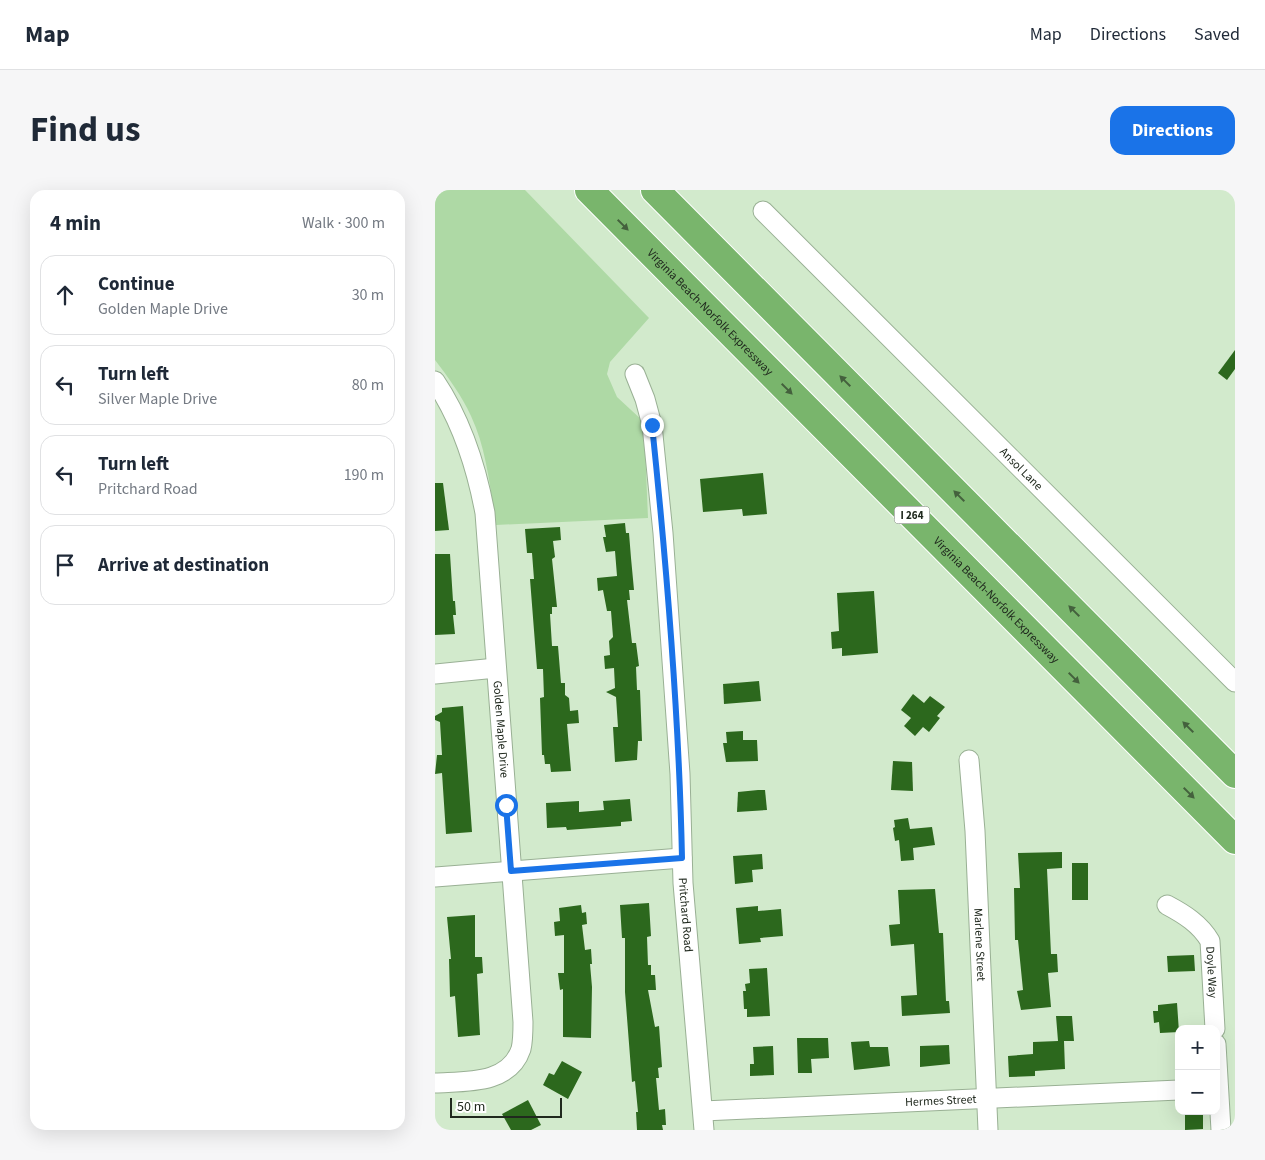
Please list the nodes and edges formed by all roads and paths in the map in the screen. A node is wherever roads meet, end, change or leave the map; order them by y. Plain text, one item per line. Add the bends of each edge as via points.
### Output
1 (589, 190) edge
2 (655, 190) edge
3 (763, 211) dead end
4 (635, 374) dead end
5 (435, 380) edge
6 (496, 668) junction
7 (435, 674) edge
8 (1235, 682) edge
9 (969, 760) dead end
10 (1235, 774) edge
11 (1235, 840) edge
12 (682, 858) junction
13 (511, 871) junction
14 (435, 877) edge
15 (1167, 905) dead end
16 (1215, 1025) edge
17 (435, 1084) edge
18 (1175, 1090) edge
19 (986, 1098) junction
20 (1220, 1115) edge
21 (704, 1121) edge
22 (988, 1130) edge
23 (1221, 1130) edge

1 -> 11 highway, Virginia Beach-Norfolk Expressway / I 264
10 -> 2 highway
3 - 8 street, Ansol Lane
4 - 12 street, Pritchard Road via 652,425 663,533 680,774
5 - 6 street, Golden Maple Drive via 458,421 479,481 485,513
6 - 7 street
6 - 13 street, Golden Maple Drive
9 - 19 street, Marlene Street
12 - 13 street
12 - 21 street, Pritchard Road
13 - 14 street
13 - 17 street, Golden Maple Drive via 523,1022 521,1047 511,1065 499,1075 485,1080
15 - 16 street, Doyle Way via 1204,930 1210,941
18 - 19 street, Hermes Street
19 - 21 street, Hermes Street
19 - 22 street, Marlene Street
20 - 23 street

